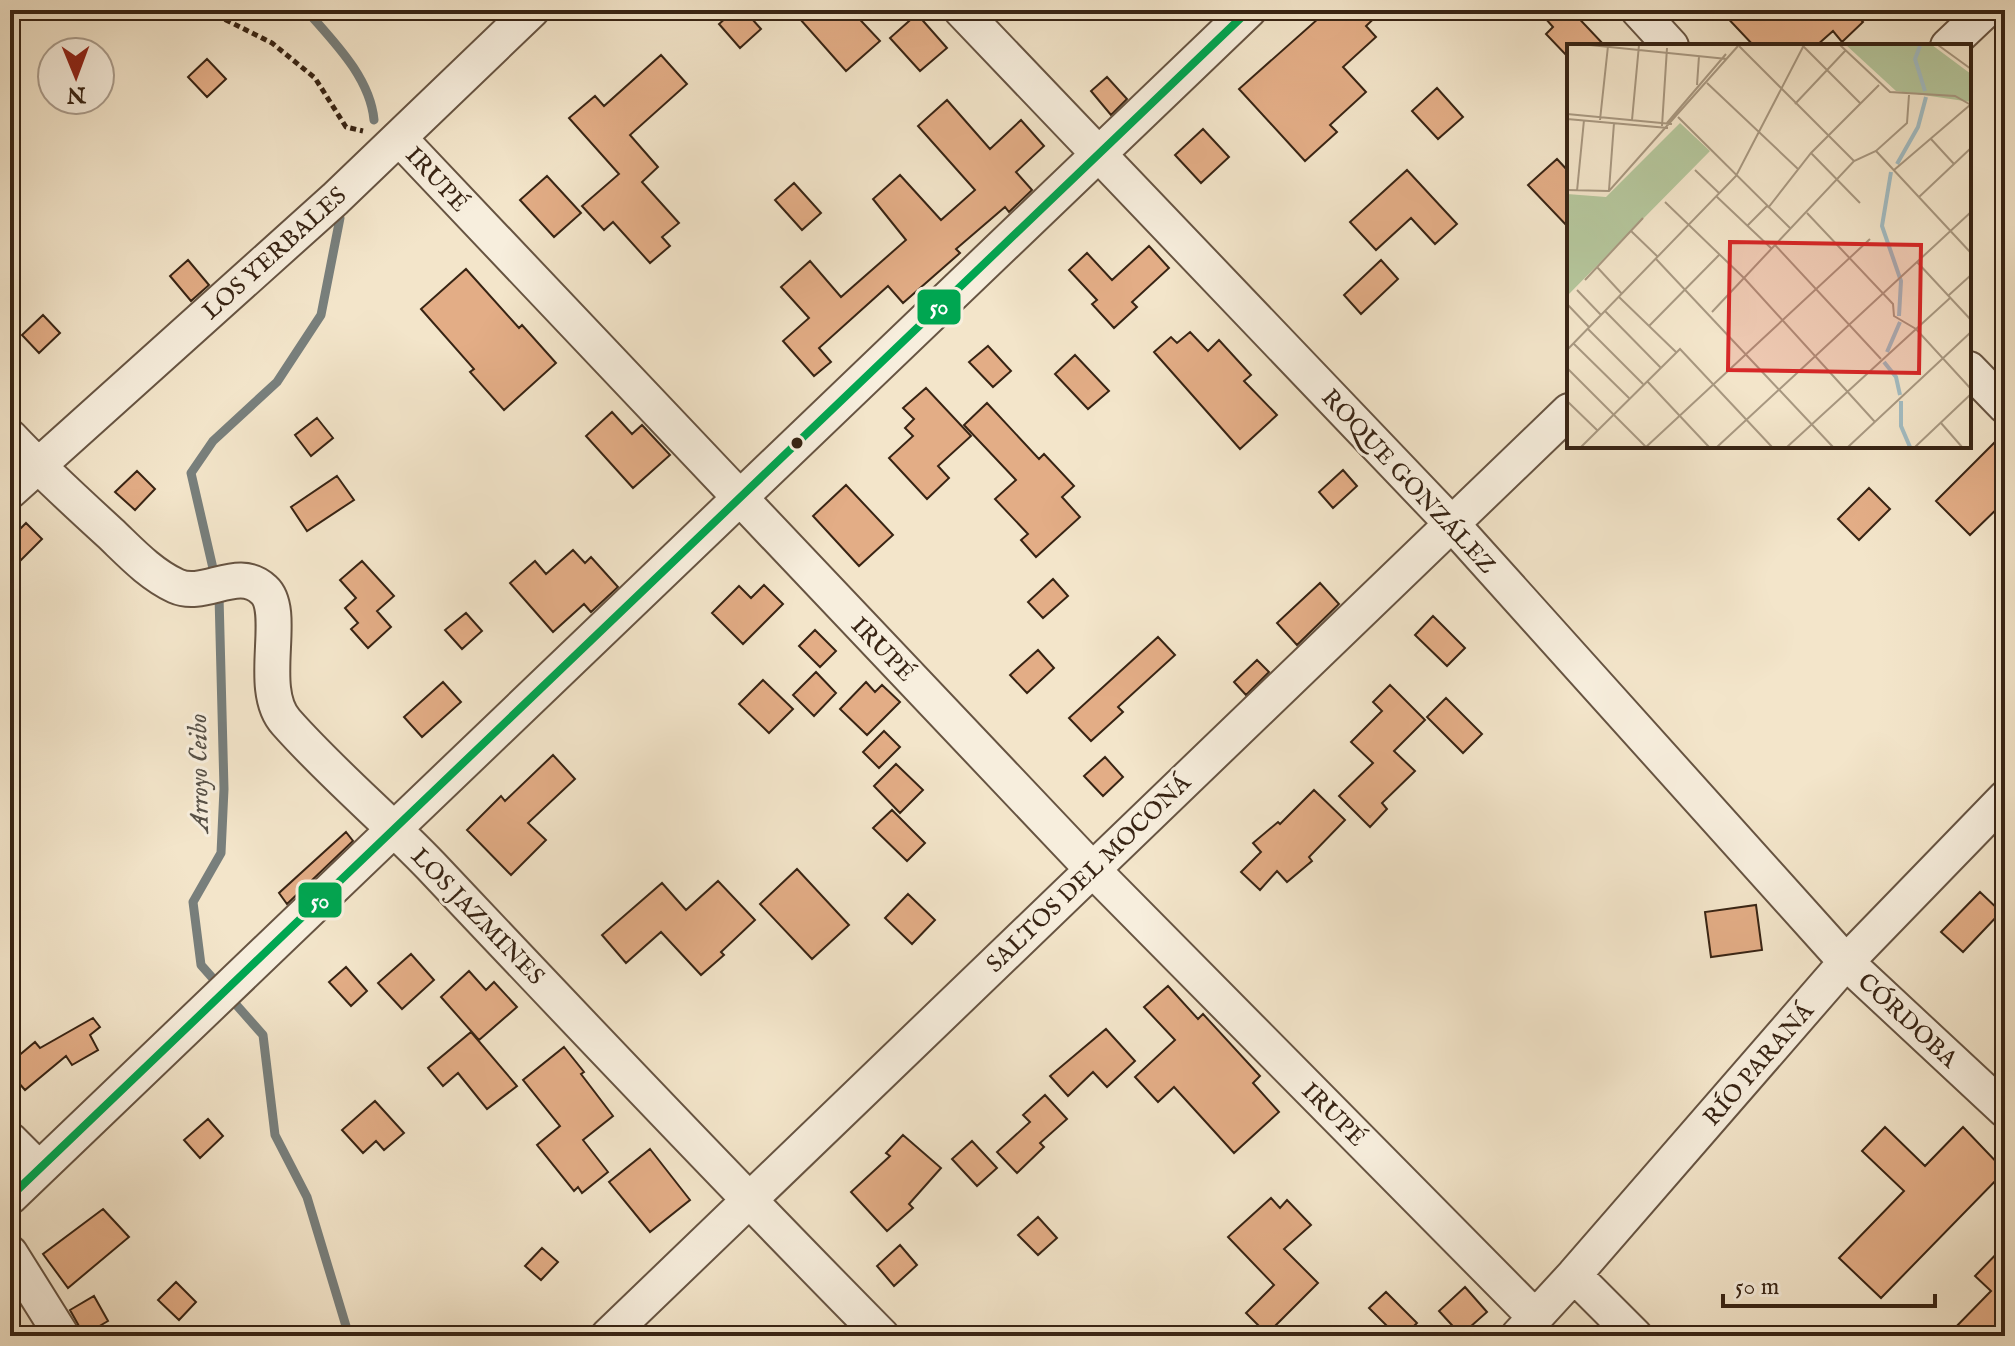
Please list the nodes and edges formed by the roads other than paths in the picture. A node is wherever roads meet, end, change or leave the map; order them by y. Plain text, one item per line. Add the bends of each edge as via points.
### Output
1 (532, 10) edge
2 (961, 10) edge
3 (1249, 10) edge
4 (1638, 10) edge
5 (1986, 10) edge
6 (1669, 44) edge
7 (1950, 44) edge
8 (399, 138) junction
9 (1099, 152) junction
10 (1971, 371) edge
11 (2005, 406) edge
12 (1567, 413) edge
13 (10, 437) edge
14 (37, 466) junction
15 (10, 491) edge
16 (739, 497) junction
17 (1452, 524) junction
18 (2005, 798) edge
19 (394, 828) junction
20 (1092, 869) junction
21 (1846, 962) junction
22 (2005, 1110) edge
23 (10, 1140) edge
24 (39, 1169) junction
25 (10, 1197) edge
26 (748, 1201) junction
27 (10, 1253) edge
28 (1574, 1275) junction
29 (1526, 1327) edge
30 (62, 1336) edge
31 (608, 1336) edge
32 (882, 1336) edge
33 (1635, 1336) edge

1 - 8 street, LOS YERBALES
2 - 9 street, ROQUE GONZÁLEZ
3 - 9 street
4 - 6 street
5 - 7 street
8 - 14 street, LOS YERBALES
8 - 16 street, IRUPÉ
9 - 16 street
9 - 17 street, ROQUE GONZÁLEZ
10 - 11 street
12 - 17 street, SALTOS DEL MOCONÁ
13 - 14 street, LOS JAZMINES
14 - 15 street, LOS YERBALES
14 - 19 street, LOS JAZMINES via 153,572 179,588 238,579 268,593 273,692 283,719
16 - 19 street
16 - 20 street, IRUPÉ
17 - 20 street, SALTOS DEL MOCONÁ
17 - 21 street, ROQUE GONZÁLEZ
18 - 21 street, RÍO PARANÁ
19 - 24 street
19 - 26 street, LOS JAZMINES
20 - 26 street, SALTOS DEL MOCONÁ
20 - 29 street, IRUPÉ
21 - 22 street, CÓRDOBA
21 - 28 street, RÍO PARANÁ
23 - 24 street
24 - 25 street
26 - 31 street, SALTOS DEL MOCONÁ
26 - 32 street, LOS JAZMINES
27 - 30 street
28 - 29 street, RÍO PARANÁ
28 - 33 street

